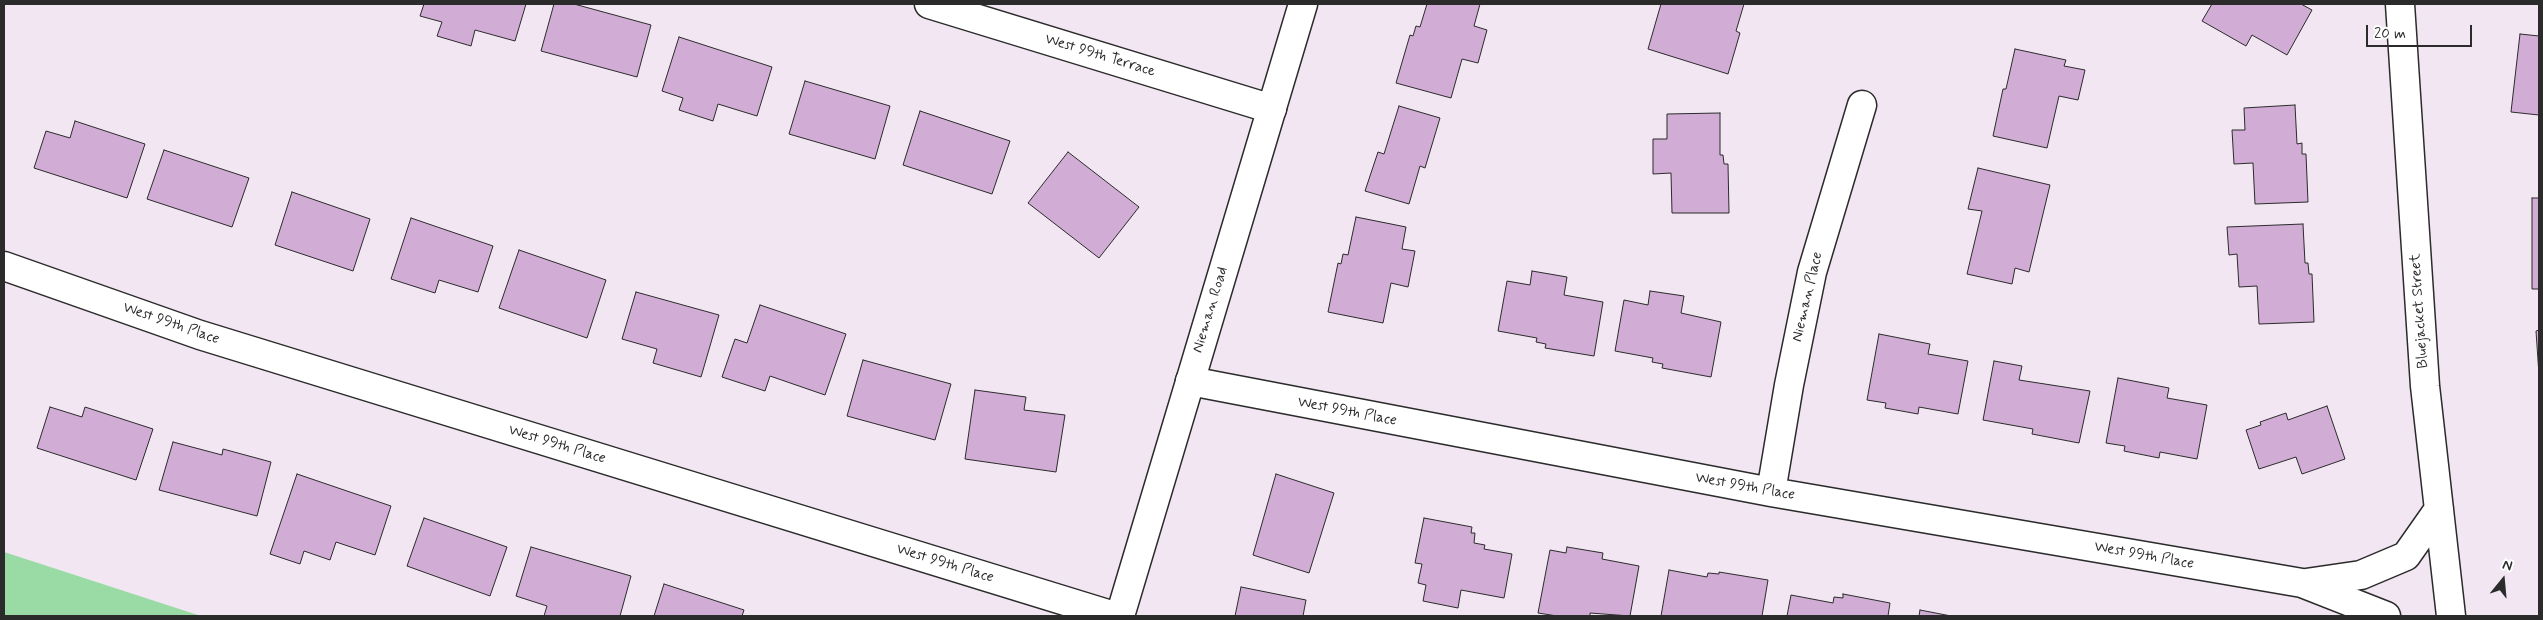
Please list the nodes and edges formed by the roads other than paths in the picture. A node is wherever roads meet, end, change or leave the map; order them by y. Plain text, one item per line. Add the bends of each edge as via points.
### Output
1 (928, 4) edge
2 (1303, 4) edge
3 (2400, 4) edge
4 (1862, 105) dead end
5 (1272, 109) junction
6 (4, 266) edge
7 (1190, 381) junction
8 (1771, 492) junction
9 (2439, 509) junction
10 (2302, 584) junction
11 (1114, 616) edge
12 (1120, 616) edge
13 (2386, 616) edge
14 (2452, 616) edge

1 - 5 street, West 99th Terrace
2 - 5 street, Nieman Road
3 - 9 street, Bluejacket Street via 2425,386
4 - 8 street, Nieman Place via 1812,272
5 - 7 street, Nieman Road
6 - 11 street, West 99th Place via 200,335
7 - 8 street, West 99th Place
7 - 12 street, Nieman Road
8 - 10 street, West 99th Place
9 - 10 street, West 99th Place via 2406,556 2361,575
9 - 14 street, Bluejacket Street
10 - 13 street, West 99th Place

